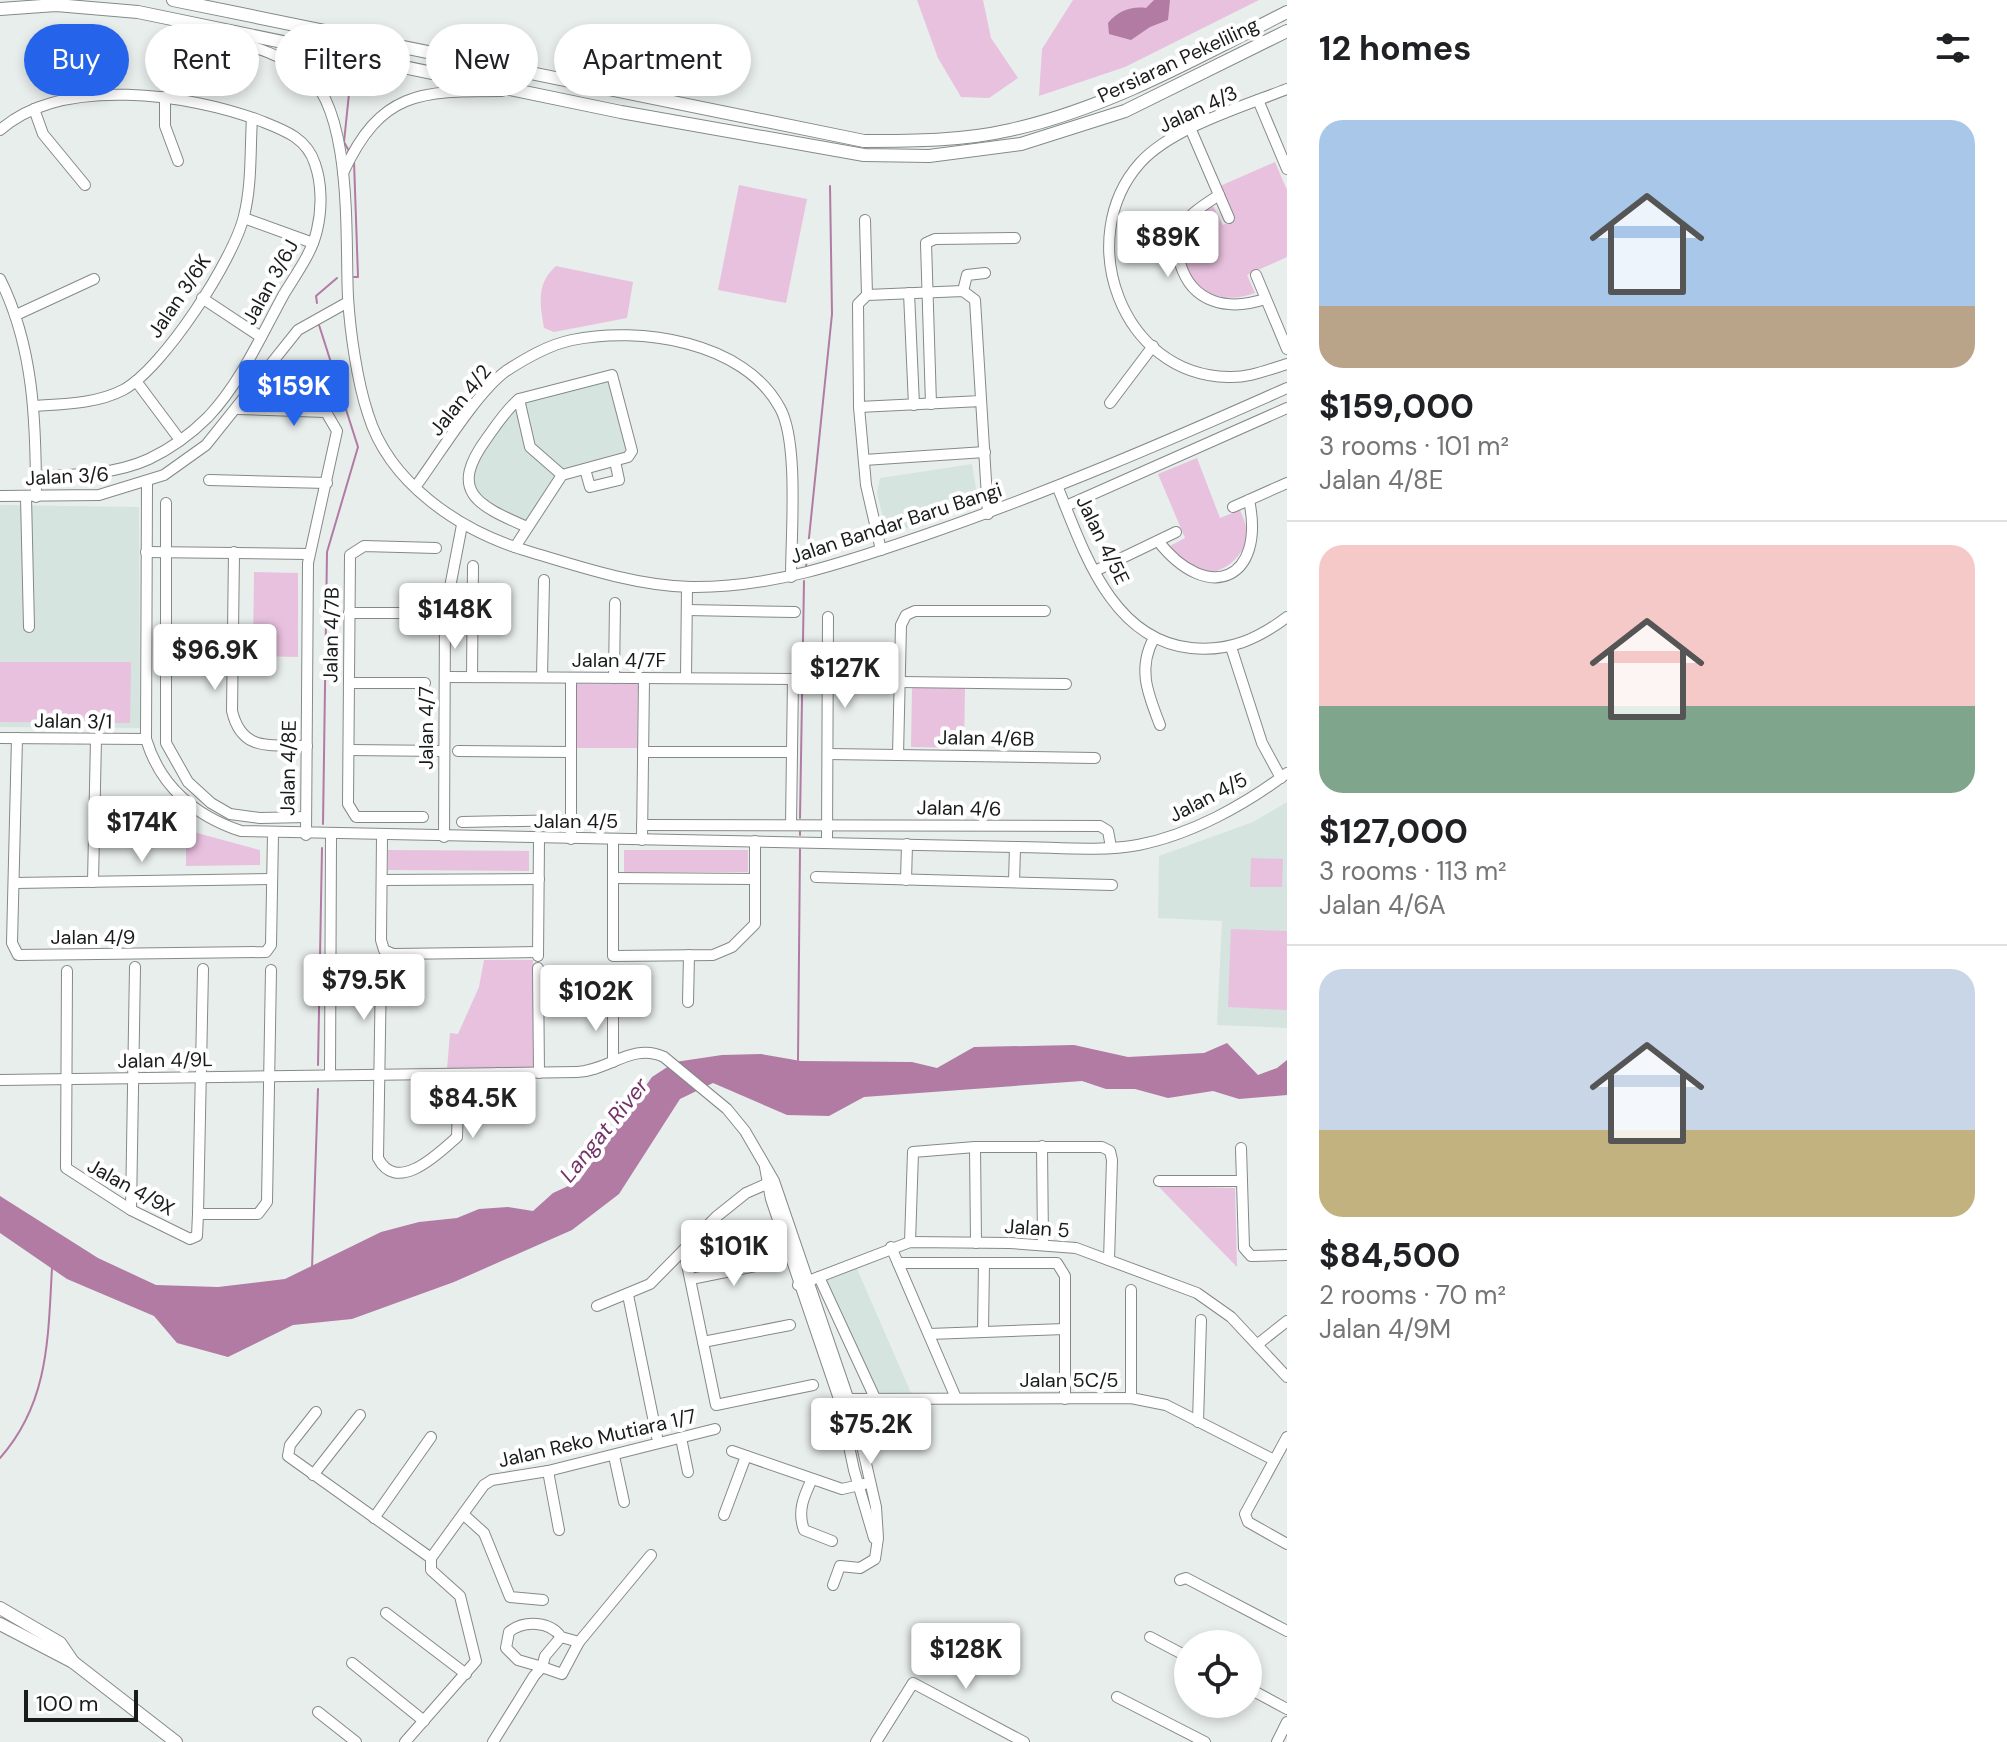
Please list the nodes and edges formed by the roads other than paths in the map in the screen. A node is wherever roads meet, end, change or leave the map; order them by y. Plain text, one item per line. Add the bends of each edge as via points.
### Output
1 (173, 0) edge
2 (0, 9) edge
3 (1287, 12) edge
4 (170, 18) junction
5 (1287, 31) edge
6 (426, 71) edge
7 (1287, 89) edge
8 (426, 93) edge
9 (538, 94) edge
10 (165, 97) junction
11 (1258, 100) junction
12 (34, 109) junction
13 (730, 116) junction
14 (252, 118) junction
15 (0, 130) edge
16 (1191, 130) junction
17 (726, 132) junction
18 (178, 161) dead end
19 (1287, 169) edge
20 (343, 173) junction
21 (85, 185) dead end
22 (1219, 195) junction
23 (244, 218) junction
24 (1229, 218) dead end
25 (865, 220) dead end
26 (1015, 238) dead end
27 (313, 243) junction
28 (985, 273) dead end
29 (1256, 275) dead end
30 (0, 279) edge
31 (94, 279) dead end
32 (963, 291) junction
33 (926, 292) junction
34 (909, 293) junction
35 (867, 295) junction
36 (202, 298) junction
37 (1265, 299) junction
38 (348, 302) junction
39 (16, 315) junction
40 (261, 337) junction
41 (1153, 346) junction
42 (1287, 349) edge
43 (1287, 364) edge
44 (136, 381) junction
45 (1287, 388) edge
46 (519, 399) junction
47 (981, 401) junction
48 (1110, 403) dead end
49 (931, 404) junction
50 (914, 405) junction
51 (33, 406) junction
52 (859, 407) junction
53 (238, 409) junction
54 (1287, 410) edge
55 (180, 440) junction
56 (985, 452) junction
57 (864, 460) junction
58 (615, 461) junction
59 (585, 469) junction
60 (562, 475) junction
61 (36, 476) junction
62 (209, 480) dead end
63 (147, 483) junction
64 (327, 483) junction
65 (1287, 483) edge
66 (416, 486) junction
67 (1058, 488) junction
68 (0, 496) edge
69 (31, 497) junction
70 (1249, 500) junction
71 (166, 503) dead end
72 (1066, 506) junction
73 (1233, 507) dead end
74 (988, 514) junction
75 (462, 525) junction
76 (527, 527) junction
77 (1176, 532) dead end
78 (1158, 541) junction
79 (515, 547) junction
80 (436, 548) dead end
81 (881, 550) junction
82 (146, 552) junction
83 (165, 552) junction
84 (234, 552) junction
85 (309, 554) junction
86 (473, 566) dead end
87 (1095, 571) junction
88 (791, 577) junction
89 (544, 580) dead end
90 (687, 587) junction
91 (615, 603) dead end
92 (687, 610) junction
93 (1045, 611) dead end
94 (795, 612) dead end
95 (349, 613) junction
96 (445, 613) junction
97 (828, 617) dead end
98 (1287, 617) edge
99 (29, 627) dead end
100 (1154, 638) junction
101 (1231, 647) junction
102 (445, 677) junction
103 (472, 677) junction
104 (542, 677) junction
105 (571, 678) junction
106 (614, 678) junction
107 (644, 678) junction
108 (686, 678) junction
109 (900, 682) junction
110 (349, 683) junction
111 (425, 683) dead end
112 (1066, 684) dead end
113 (1160, 725) dead end
114 (0, 738) edge
115 (17, 738) junction
116 (96, 739) junction
117 (146, 739) junction
118 (307, 746) junction
119 (349, 750) junction
120 (444, 751) junction
121 (458, 751) dead end
122 (571, 752) junction
123 (643, 752) junction
124 (792, 752) junction
125 (828, 754) junction
126 (898, 755) junction
127 (1095, 758) dead end
128 (1284, 775) edge
129 (306, 817) junction
130 (423, 817) dead end
131 (571, 820) junction
132 (462, 822) dead end
133 (642, 825) junction
134 (791, 825) junction
135 (827, 825) junction
136 (273, 834) junction
137 (306, 835) junction
138 (331, 836) junction
139 (382, 837) junction
140 (444, 837) junction
141 (539, 839) junction
142 (571, 839) junction
143 (613, 839) junction
144 (642, 840) junction
145 (755, 841) junction
146 (827, 842) junction
147 (907, 844) junction
148 (1015, 847) junction
149 (1111, 847) junction
150 (816, 877) dead end
151 (613, 878) junction
152 (272, 879) junction
153 (539, 879) junction
154 (755, 879) junction
155 (382, 880) junction
156 (906, 880) junction
157 (93, 882) junction
158 (1014, 882) junction
159 (14, 883) junction
160 (1112, 885) dead end
161 (689, 955) junction
162 (538, 960) junction
163 (135, 967) dead end
164 (203, 969) dead end
165 (271, 970) dead end
166 (381, 970) dead end
167 (67, 971) dead end
168 (613, 971) dead end
169 (688, 1002) dead end
170 (613, 1062) junction
171 (498, 1073) junction
172 (539, 1073) junction
173 (459, 1074) junction
174 (334, 1075) junction
175 (380, 1075) junction
176 (270, 1076) junction
177 (201, 1077) junction
178 (134, 1078) junction
179 (66, 1079) junction
180 (0, 1080) edge
181 (498, 1118) dead end
182 (1042, 1146) junction
183 (975, 1147) junction
184 (1241, 1148) dead end
185 (763, 1180) junction
186 (1159, 1181) dead end
187 (1242, 1181) junction
188 (771, 1199) junction
189 (131, 1210) junction
190 (198, 1214) junction
191 (723, 1233) dead end
192 (910, 1242) junction
193 (976, 1243) junction
194 (1043, 1244) junction
195 (891, 1247) junction
196 (684, 1250) junction
197 (1287, 1255) edge
198 (1109, 1260) junction
199 (771, 1263) dead end
200 (898, 1263) junction
201 (984, 1263) junction
202 (736, 1270) junction
203 (819, 1277) junction
204 (691, 1279) junction
205 (803, 1283) junction
206 (1131, 1290) dead end
207 (628, 1295) junction
208 (597, 1306) dead end
209 (1201, 1320) dead end
210 (1287, 1321) edge
211 (790, 1325) dead end
212 (1065, 1329) junction
213 (983, 1330) junction
214 (929, 1334) junction
215 (703, 1342) junction
216 (1258, 1344) junction
217 (1287, 1377) edge
218 (813, 1385) dead end
219 (875, 1398) junction
220 (956, 1398) junction
221 (1131, 1398) junction
222 (844, 1399) junction
223 (1065, 1399) junction
224 (316, 1412) dead end
225 (360, 1415) dead end
226 (1198, 1422) junction
227 (715, 1429) dead end
228 (431, 1437) dead end
229 (657, 1437) dead end
230 (1287, 1437) edge
231 (681, 1438) junction
232 (732, 1451) dead end
233 (614, 1456) junction
234 (746, 1456) junction
235 (1274, 1460) junction
236 (548, 1471) junction
237 (688, 1472) dead end
238 (313, 1475) junction
239 (812, 1479) junction
240 (864, 1484) junction
241 (624, 1502) dead end
242 (464, 1515) junction
243 (724, 1515) dead end
244 (374, 1518) junction
245 (559, 1530) dead end
246 (832, 1541) dead end
247 (1287, 1544) edge
248 (651, 1555) dead end
249 (431, 1558) junction
250 (1180, 1580) dead end
251 (833, 1585) dead end
252 (543, 1600) dead end
253 (0, 1608) edge
254 (386, 1613) dead end
255 (0, 1624) edge
256 (1287, 1631) edge
257 (561, 1637) junction
258 (1150, 1637) dead end
259 (579, 1642) junction
260 (1174, 1650) edge
261 (73, 1662) junction
262 (352, 1663) dead end
263 (542, 1667) junction
264 (466, 1674) junction
265 (1262, 1696) edge
266 (1117, 1697) dead end
267 (1287, 1709) edge
268 (318, 1712) dead end
269 (424, 1721) junction
270 (1287, 1722) edge
271 (1202, 1741) edge
272 (176, 1742) edge
273 (356, 1742) edge
274 (405, 1742) edge
275 (493, 1742) edge
276 (876, 1742) edge
277 (1024, 1742) edge
278 (1277, 1742) edge

1 - 13 main road, Persiaran Pekeliling
2 - 4 main road, Persiaran Pekeliling via 101,7
3 - 13 main road, Persiaran Pekeliling via 1119,96 1011,130 933,141 864,141
4 - 6 main road, Persiaran Pekeliling
4 - 20 street, Jalan Bandar Baru Bangi via 303,70 329,108
5 - 17 main road, Persiaran Pekeliling via 1125,111 1021,144 929,156 864,155
7 - 11 street, Jalan 4/3
8 - 20 street via 382,113
9 - 17 main road, Persiaran Pekeliling
10 - 12 street, Jalan 3/6J via 82,99
10 - 14 street, Jalan 3/6J
10 - 18 street via 165,126
11 - 16 street, Jalan 4/3
11 - 19 street
12 - 15 street, Jalan 3/6J
12 - 21 street via 43,134
13 - 17 main road
14 - 23 street, Jalan 3/6K
14 - 27 street, Jalan 3/6J via 288,132 309,150 320,197
16 - 22 street
16 - 41 street, Jalan 4/3 via 1139,164 1112,212 1108,261 1114,292 1131,323
20 - 38 street, Jalan Bandar Baru Bangi
22 - 24 street
22 - 37 street via 1183,224 1176,248 1181,268 1196,291 1214,302 1231,306
23 - 27 street
23 - 36 street, Jalan 3/6K
25 - 35 street
26 - 33 street via 926,243
27 - 40 street, Jalan 3/6J
28 - 32 street via 967,275
29 - 37 street
30 - 39 street
31 - 39 street
32 - 33 street
32 - 47 street via 975,300
33 - 34 street
33 - 49 street
34 - 35 street
34 - 50 street
35 - 52 street via 858,304
36 - 40 street
36 - 44 street, Jalan 3/6K
37 - 42 street
38 - 53 street, Jalan 3/6 via 298,330
38 - 66 street, Jalan Bandar Baru Bangi via 367,412 387,454
39 - 51 street
40 - 55 street, Jalan 3/6J via 226,395
41 - 43 street, Jalan 4/3 via 1190,369 1227,377 1252,376
41 - 48 street
44 - 51 street, Jalan 3/6K via 94,400
44 - 55 street
45 - 67 street, Jalan Bandar Baru Bangi
46 - 58 street via 612,375 632,451
46 - 60 street via 530,447
46 - 76 street via 472,458 467,481 474,498
47 - 49 street
47 - 56 street
49 - 50 street
50 - 52 street
51 - 61 street
52 - 57 street
53 - 63 street, Jalan 3/6 via 206,445
53 - 64 street, Jalan 4/8E via 331,415 338,439
54 - 72 street
55 - 61 street, Jalan 3/6J via 131,465
56 - 57 street
56 - 74 street
57 - 81 street
58 - 59 street
58 - 59 street via 619,480 590,487
59 - 60 street
60 - 76 street
61 - 69 street
62 - 64 street
63 - 69 street, Jalan 3/6 via 99,495
63 - 82 street, Jalan 4/5
64 - 85 street, Jalan 4/8E
65 - 70 street
66 - 75 street, Jalan Bandar Baru Bangi
66 - 88 street, Jalan 4/2 via 496,380 543,349 614,335 665,339 732,362 780,407 790,445
67 - 72 street, Jalan 4/5E
67 - 74 street, Jalan Bandar Baru Bangi
68 - 69 street, Jalan 3/6
69 - 99 street
70 - 73 street
70 - 78 street via 1252,547 1244,563 1226,574 1191,574 1173,562
71 - 83 street
72 - 87 street, Jalan 4/5E
74 - 81 street, Jalan Bandar Baru Bangi
75 - 79 street, Jalan Bandar Baru Bangi
75 - 96 street, Jalan 4/7
76 - 79 street
77 - 78 street
78 - 87 street
79 - 90 street, Jalan Bandar Baru Bangi via 617,575
80 - 95 street, Jalan 4/7B via 364,546 350,555
81 - 88 street, Jalan Bandar Baru Bangi
82 - 83 street
82 - 117 street, Jalan 4/5
83 - 84 street
83 - 129 street via 164,729 177,765 200,794 230,814
84 - 85 street
84 - 118 street via 236,729 257,744
85 - 118 street, Jalan 4/8E
86 - 103 street
87 - 100 street, Jalan 4/5E via 1126,617
88 - 90 street, Jalan Bandar Baru Bangi
89 - 104 street
90 - 92 street
91 - 106 street
92 - 94 street
92 - 108 street
93 - 109 street via 906,615 901,625
95 - 96 street
95 - 110 street, Jalan 4/7B
96 - 102 street, Jalan 4/7
97 - 125 street
98 - 101 street, Jalan 4/5E
100 - 101 street, Jalan 4/5E via 1175,646
100 - 113 street via 1145,653 1143,674
101 - 128 street via 1262,743
102 - 103 street, Jalan 4/7F
102 - 120 street, Jalan 4/7
103 - 104 street, Jalan 4/7F
104 - 105 street, Jalan 4/7F
105 - 106 street, Jalan 4/7F
105 - 122 street
106 - 107 street, Jalan 4/7F
107 - 108 street, Jalan 4/7F
107 - 123 street
108 - 124 street, Jalan 4/7F via 793,679
109 - 112 street
109 - 126 street
110 - 111 street
110 - 119 street, Jalan 4/7B
114 - 115 street, Jalan 3/1
115 - 116 street, Jalan 3/1
115 - 159 street, Jalan 4/9
116 - 117 street, Jalan 3/1
116 - 157 street
117 - 136 street, Jalan 4/5 via 162,775 192,807 227,827
118 - 129 street, Jalan 4/8E
119 - 120 street
119 - 130 street, Jalan 4/7B via 348,804 356,817
120 - 140 street, Jalan 4/7
121 - 122 street
122 - 131 street
123 - 124 street
123 - 133 street
124 - 134 street
125 - 126 street, Jalan 4/6B
125 - 135 street
126 - 127 street, Jalan 4/6B
128 - 149 street, Jalan 4/5 via 1184,831 1135,846
129 - 137 street, Jalan 4/8E
131 - 132 street
131 - 142 street
133 - 134 street, Jalan 4/6
133 - 144 street
134 - 135 street, Jalan 4/6
135 - 146 street
135 - 149 street, Jalan 4/6 via 1100,826 1108,831
136 - 137 street, Jalan 4/5
136 - 152 street, Jalan 4/9
137 - 138 street, Jalan 4/5
138 - 139 street, Jalan 4/5
138 - 174 street
139 - 140 street, Jalan 4/5
139 - 155 street
140 - 141 street, Jalan 4/5
141 - 142 street, Jalan 4/5
141 - 153 street
142 - 143 street, Jalan 4/5
143 - 144 street, Jalan 4/5
143 - 151 street
144 - 145 street, Jalan 4/5
145 - 146 street, Jalan 4/5
145 - 154 street
146 - 147 street, Jalan 4/5
147 - 148 street, Jalan 4/5
147 - 156 street
148 - 149 street, Jalan 4/5
148 - 158 street
150 - 156 street
151 - 154 street
151 - 161 street via 613,956
152 - 157 street
152 - 159 street, Jalan 4/9 via 271,945 255,955 18,955 12,943
153 - 155 street
153 - 162 street
154 - 161 street via 755,924 723,952
155 - 162 street via 384,950
156 - 158 street
157 - 159 street
158 - 160 street
161 - 169 street
162 - 172 street
163 - 178 street
164 - 177 street
165 - 176 street
166 - 175 street
167 - 179 street
168 - 170 street
170 - 172 street, Jalan 4/9L via 594,1071
170 - 185 street, Jalan 4/9L via 645,1052 664,1057 727,1109
171 - 172 street, Jalan 4/9L
171 - 173 street, Jalan 4/9L
171 - 181 street
173 - 175 street, Jalan 4/9L
173 - 175 street via 457,1137 416,1170 392,1171 378,1158
174 - 175 street, Jalan 4/9L
174 - 176 street, Jalan 4/9L
176 - 177 street, Jalan 4/9L
176 - 190 street via 265,1209 258,1214
177 - 178 street, Jalan 4/9L
177 - 190 street
178 - 179 street, Jalan 4/9L
178 - 189 street
179 - 180 street, Jalan 4/9L
179 - 189 street, Jalan 4/9X via 66,1168
182 - 183 street
182 - 194 street
182 - 198 street via 1110,1151
183 - 192 street via 913,1152
183 - 193 street
184 - 187 street
185 - 188 street
185 - 188 street
185 - 196 street
185 - 205 street
186 - 187 street
187 - 197 street via 1244,1248 1251,1256
188 - 205 street
189 - 190 street, Jalan 4/9X via 193,1240
191 - 202 street
192 - 193 street, Jalan 5
192 - 195 street, Jalan 5
193 - 194 street, Jalan 5
194 - 198 street, Jalan 5
195 - 200 street
195 - 203 street, Jalan 5
196 - 204 street
196 - 207 street via 650,1284
198 - 216 street, Jalan 5 via 1197,1293
199 - 202 street
200 - 201 street
200 - 214 street
201 - 212 street via 1057,1263 1065,1276
201 - 213 street
202 - 204 street
203 - 205 street, Jalan 5
203 - 219 street
204 - 215 street
205 - 222 street
206 - 221 street
207 - 208 street
207 - 229 street
209 - 226 street
210 - 216 street
211 - 215 street
212 - 213 street
212 - 223 street
213 - 214 street
214 - 220 street
215 - 218 street via 716,1405
216 - 217 street, Jalan 5
219 - 220 street, Jalan 5C/5
219 - 222 street, Jalan 5C/5
220 - 223 street, Jalan 5C/5
221 - 223 street, Jalan 5C/5
221 - 226 street, Jalan 5C/5 via 1161,1403
222 - 240 street
224 - 238 street via 290,1445 288,1456
225 - 238 street
226 - 235 street, Jalan 5C/5
227 - 231 street, Jalan Reko Mutiara 1/7
228 - 244 street
230 - 235 street
231 - 233 street, Jalan Reko Mutiara 1/7
231 - 237 street
232 - 234 street
233 - 236 street, Jalan Reko Mutiara 1/7
233 - 241 street
234 - 239 street
234 - 243 street
235 - 247 street via 1246,1518
236 - 242 street, Jalan Reko Mutiara 1/7 via 492,1480
236 - 245 street
238 - 244 street
239 - 240 street via 842,1489
239 - 246 street via 800,1519 804,1530
240 - 251 street via 877,1544 875,1559 860,1568 840,1566
242 - 249 street, Jalan Reko Mutiara 1/7
242 - 252 street via 484,1533 510,1597
244 - 249 street
248 - 259 street
249 - 264 street via 431,1570 460,1596 476,1661
250 - 256 street via 1186,1578
253 - 261 main road via 60,1643
254 - 264 street
255 - 261 main road
257 - 259 street
257 - 263 street
257 - 263 street via 544,1624 509,1632 510,1655
258 - 260 street
259 - 263 street via 562,1674
261 - 272 main road
262 - 269 street
263 - 275 street
264 - 269 street
265 - 267 street
266 - 271 street
268 - 273 street
269 - 274 street
270 - 278 street
276 - 277 street via 909,1686 917,1683

